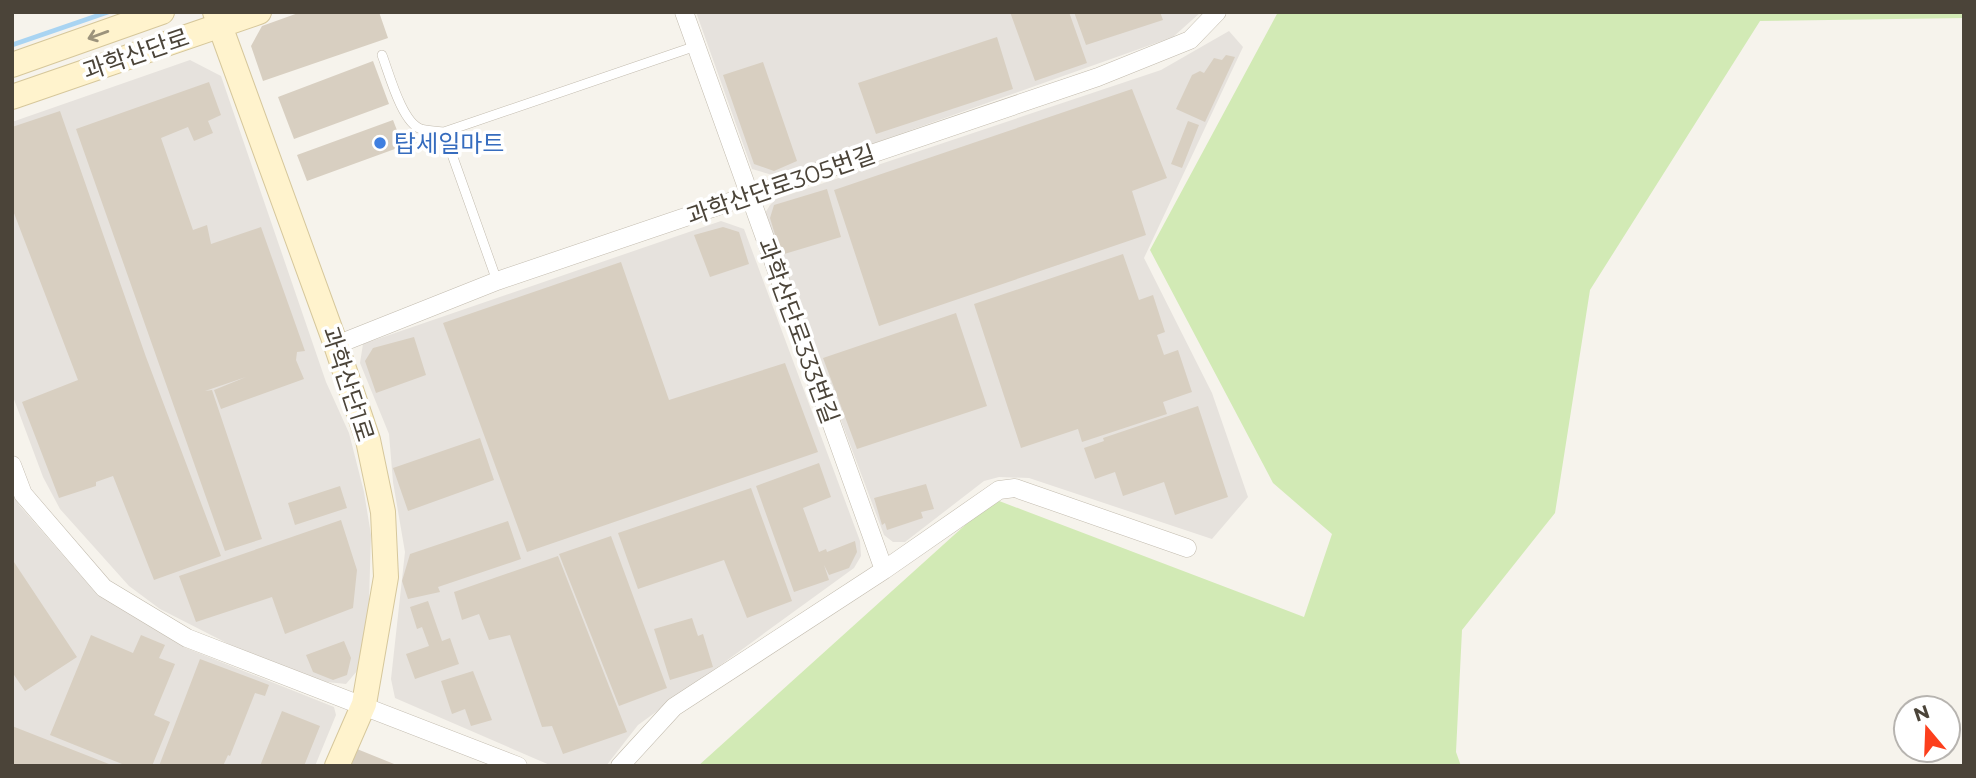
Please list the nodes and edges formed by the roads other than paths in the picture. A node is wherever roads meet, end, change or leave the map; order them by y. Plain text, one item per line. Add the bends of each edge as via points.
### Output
1 (162, 12) edge
2 (259, 12) edge
3 (684, 12) edge
4 (1217, 12) edge
5 (218, 19) edge
6 (696, 46) junction
7 (382, 55) dead end
8 (12, 65) edge
9 (12, 97) edge
10 (444, 132) junction
11 (749, 195) junction
12 (497, 281) junction
13 (336, 345) junction
14 (12, 465) edge
15 (1187, 548) dead end
16 (884, 570) junction
17 (364, 704) junction
18 (337, 766) edge
19 (518, 766) edge
20 (620, 766) edge

1 -> 8 main road, 과학산단로
2 - 5 main road, 과학산단로
3 - 6 street, 과학산단로333번길
4 - 11 street, 과학산단로305번길 via 1190,40 1098,77
5 - 9 main road, 과학산단로
5 - 13 main road, 과학산단1로
6 - 10 lane
6 - 11 street, 과학산단로333번길
7 - 10 lane via 404,112 414,125
10 - 12 lane
11 - 12 street, 과학산단로305번길
11 - 16 street, 과학산단로333번길
12 - 13 street, 과학산단로305번길
13 - 17 main road, 과학산단1로 via 368,440 383,512 386,577
14 - 17 street via 23,494 104,588 187,638
15 - 16 street via 1015,488 999,490
16 - 20 street via 674,707
17 - 18 main road, 과학산단1로
17 - 19 street

